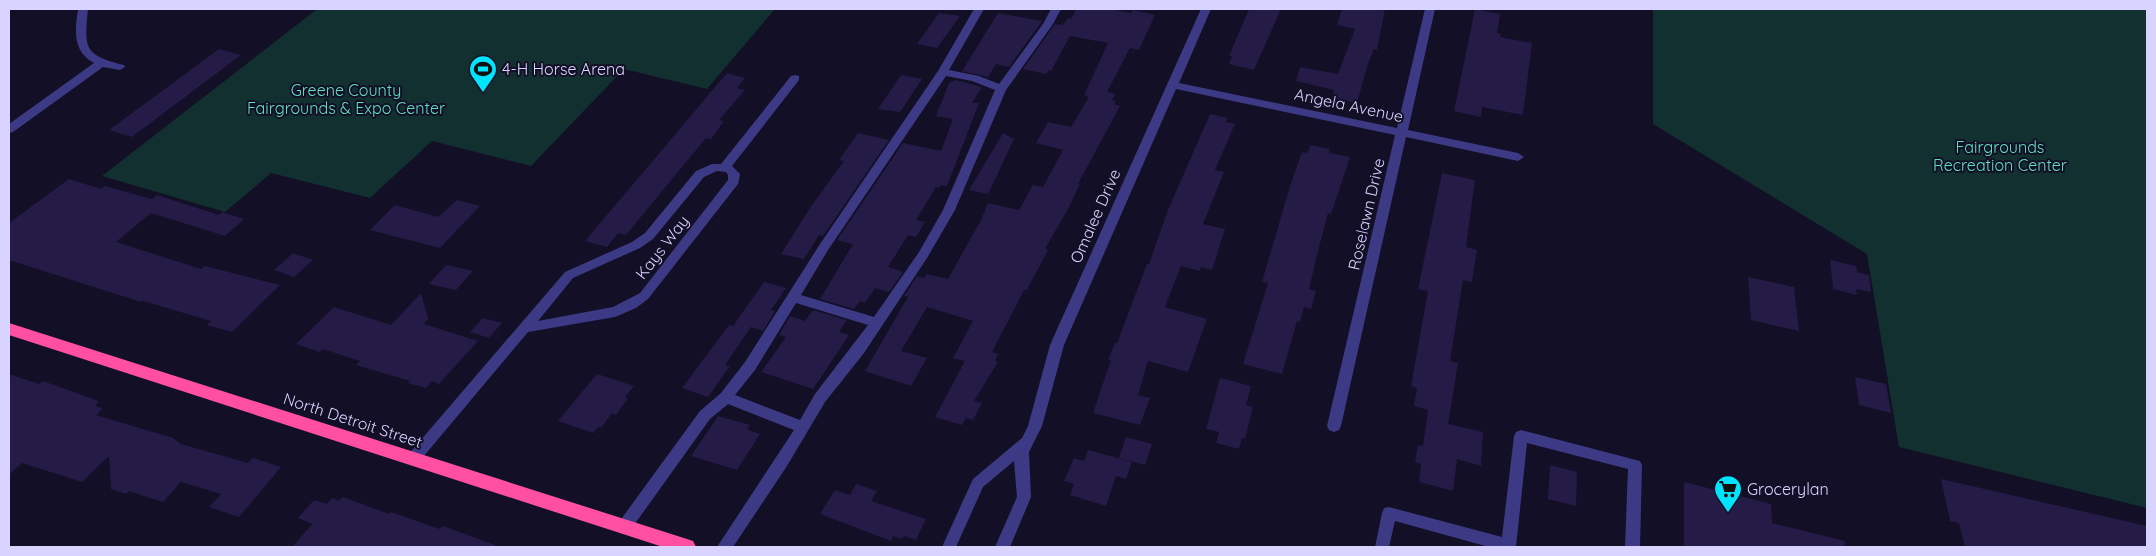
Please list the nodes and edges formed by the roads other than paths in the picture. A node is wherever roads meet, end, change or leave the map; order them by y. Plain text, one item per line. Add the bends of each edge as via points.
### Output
1 (83, 9) edge
2 (979, 9) edge
3 (1056, 9) edge
4 (1206, 9) edge
5 (1430, 9) edge
6 (101, 63) junction
7 (120, 67) dead end
8 (943, 72) junction
9 (795, 78) dead end
10 (1172, 86) junction
11 (1000, 89) junction
12 (9, 129) edge
13 (1401, 133) junction
14 (1518, 157) dead end
15 (725, 167) junction
16 (793, 297) junction
17 (877, 324) junction
18 (524, 328) junction
19 (9, 329) edge
20 (726, 397) junction
21 (1334, 426) dead end
22 (802, 427) junction
23 (1026, 441) junction
24 (413, 459) junction
25 (624, 527) junction
26 (1489, 544) edge
27 (687, 547) edge
28 (725, 547) edge
29 (949, 547) edge
30 (1003, 547) edge
31 (1382, 547) edge
32 (1633, 547) edge

1 - 6 street via 82,48 94,61
2 - 8 street
3 - 11 street
4 - 10 street, Omalee Drive
5 - 13 street, Roselawn Drive
6 - 7 street
6 - 12 street
8 - 11 street via 975,78
8 - 16 street
9 - 15 street
10 - 13 street, Angela Avenue
10 - 23 street, Omalee Drive via 1057,345 1034,426
11 - 17 street via 949,210
13 - 14 street, Angela Avenue
13 - 21 street, Roselawn Drive
15 - 18 street, Kays Way via 708,169 700,174 649,236 636,245 569,275
15 - 18 street, Kays Way via 734,174 734,180 644,296 614,312
16 - 17 street
16 - 20 street via 750,366
17 - 22 street via 820,398
18 - 24 street, Kays Way
19 - 24 highway, North Detroit Street
20 - 22 street
20 - 25 street via 705,415
22 - 28 street
23 - 29 street, Omalee Drive via 978,483
23 - 30 street, Omalee Drive via 1021,464 1024,497
24 - 25 highway, North Detroit Street
25 - 27 highway, North Detroit Street
26 - 31 street via 1389,513
26 - 32 street via 1509,546 1520,436 1636,465

